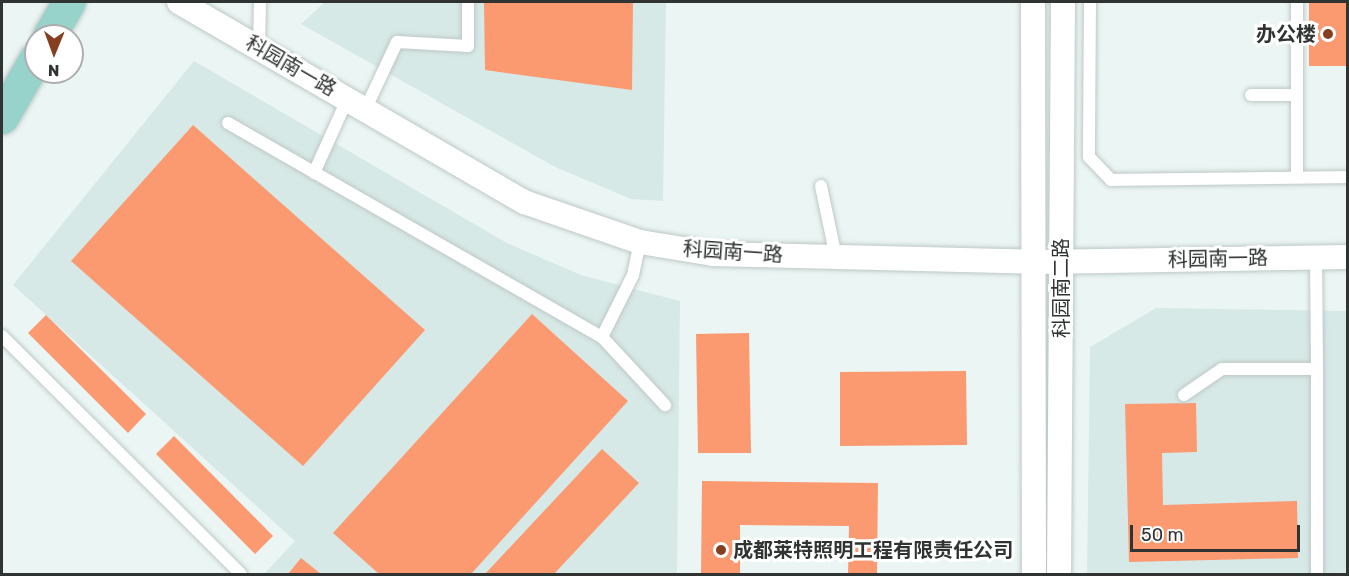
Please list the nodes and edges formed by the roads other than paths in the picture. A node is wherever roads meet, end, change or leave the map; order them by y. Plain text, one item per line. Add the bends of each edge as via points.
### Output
1 (69, 2) edge
2 (179, 2) edge
3 (260, 2) edge
4 (468, 2) edge
5 (1033, 2) edge
6 (1063, 2) edge
7 (1090, 2) edge
8 (1297, 2) edge
9 (55, 24) edge
10 (259, 48) junction
11 (24, 79) edge
12 (1251, 95) dead end
13 (1297, 95) junction
14 (356, 105) junction
15 (2, 117) edge
16 (228, 123) dead end
17 (314, 173) junction
18 (1297, 177) junction
19 (1347, 177) edge
20 (821, 186) dead end
21 (640, 242) junction
22 (1347, 256) edge
23 (836, 257) junction
24 (1316, 257) junction
25 (1035, 262) junction
26 (1061, 262) junction
27 (2, 336) edge
28 (602, 337) junction
29 (1317, 369) junction
30 (1184, 395) dead end
31 (665, 405) dead end
32 (241, 574) edge
33 (1034, 574) edge
34 (1059, 574) edge
35 (1317, 574) edge

1 - 9 main road
2 - 10 street, 科园南一路
3 - 10 lane
4 - 14 lane via 468,46 397,42
5 - 25 street, 科园南二路
6 - 26 street, 科园南二路
7 - 18 lane via 1089,157 1111,180
8 - 13 lane
10 - 14 street, 科园南一路
11 - 15 main road
12 - 13 lane
13 - 18 lane
14 - 17 lane
14 - 21 street, 科园南一路 via 524,202
16 - 17 lane
17 - 28 lane
18 - 19 lane
20 - 23 lane
21 - 23 street, 科园南一路 via 714,254
21 - 28 lane via 633,275
22 - 24 street, 科园南一路
23 - 25 street, 科园南一路
24 - 26 street, 科园南一路
24 - 29 lane
25 - 26 street, 科园南一路
25 - 33 street, 科园南二路
26 - 34 street, 科园南二路
27 - 32 lane
28 - 31 lane
29 - 30 lane via 1222,369
29 - 35 lane

